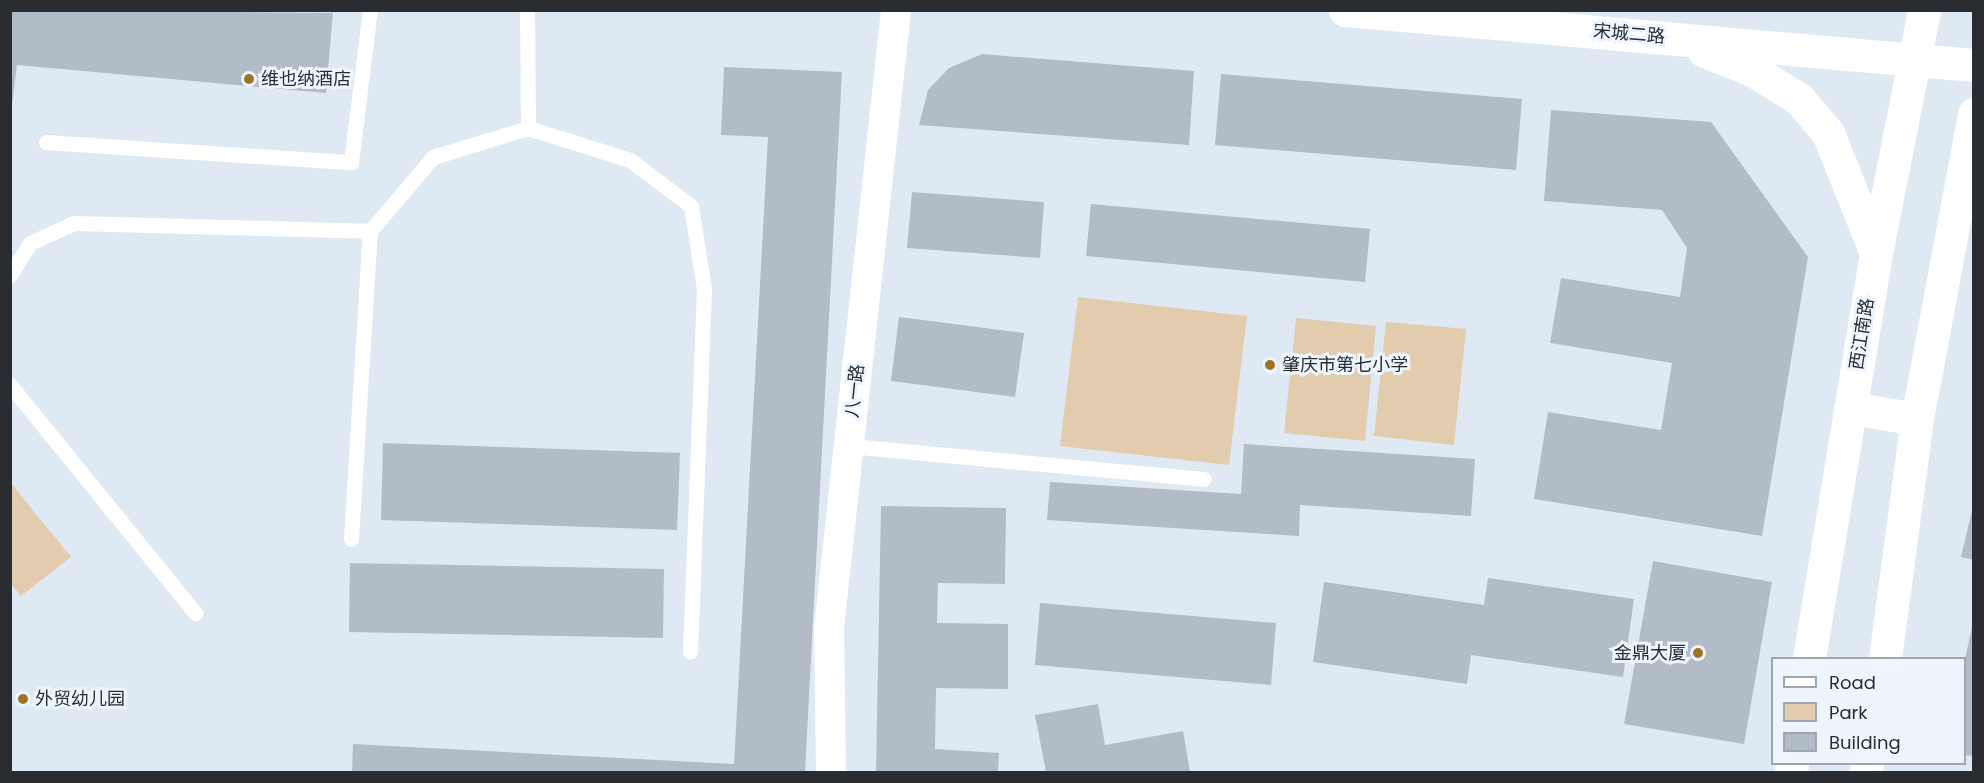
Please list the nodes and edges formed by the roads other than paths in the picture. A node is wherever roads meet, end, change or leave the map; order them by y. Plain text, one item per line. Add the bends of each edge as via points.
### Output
1 (370, 10) edge
2 (527, 10) edge
3 (896, 10) edge
4 (1345, 10) edge
5 (1924, 10) edge
6 (1675, 38) junction
7 (1914, 59) junction
8 (1974, 65) edge
9 (1974, 113) edge
10 (528, 128) junction
11 (46, 142) dead end
12 (370, 231) junction
13 (1876, 252) junction
14 (10, 275) edge
15 (10, 385) edge
16 (1850, 408) junction
17 (1917, 419) junction
18 (849, 446) junction
19 (1203, 479) dead end
20 (351, 539) dead end
21 (195, 613) dead end
22 (690, 652) dead end
23 (1809, 657) edge
24 (1885, 657) edge
25 (831, 772) edge

1 - 11 lane via 351,162
2 - 10 lane
3 - 18 street, 八一路
4 - 6 main road, 宋城二路
5 - 7 main road, 西江南路
6 - 7 main road, 宋城二路
6 - 13 main road via 1754,71 1798,99 1828,133
7 - 8 main road, 宋城二路
7 - 13 main road, 西江南路
9 - 17 main road
10 - 12 lane via 433,157
10 - 22 lane via 630,160 691,206 704,289
12 - 14 lane via 74,223 30,243
12 - 20 lane
13 - 16 main road, 西江南路
15 - 21 lane
16 - 17 main road
16 - 23 main road, 西江南路
17 - 24 main road
18 - 19 lane
18 - 25 street, 八一路 via 829,628

